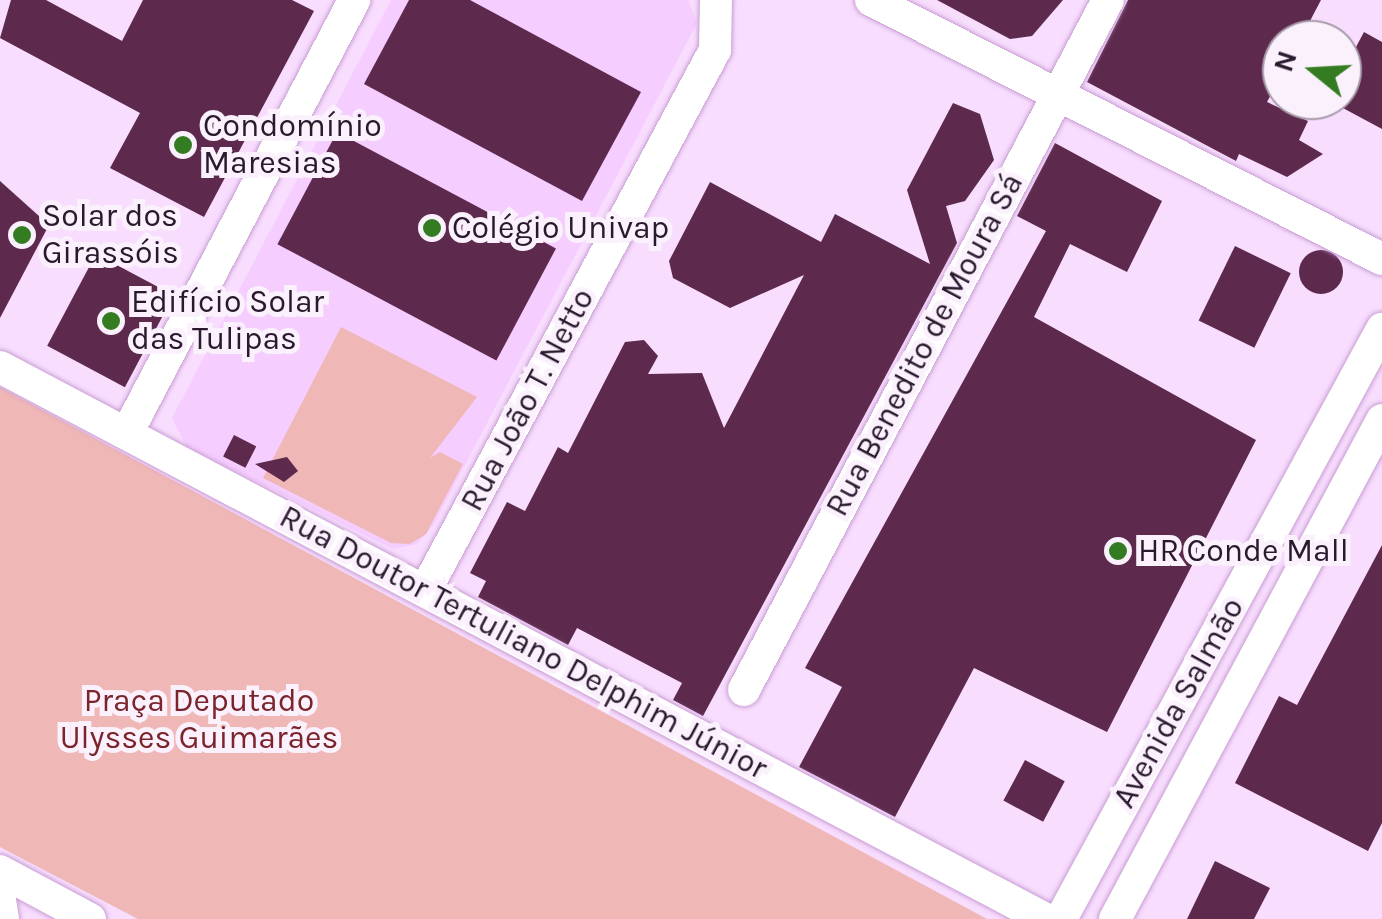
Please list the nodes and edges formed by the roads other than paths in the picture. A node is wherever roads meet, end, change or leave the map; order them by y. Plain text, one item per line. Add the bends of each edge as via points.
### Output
1 (354, 0) edge
2 (716, 0) edge
3 (871, 0) edge
4 (1108, 0) edge
5 (1055, 96) junction
6 (1382, 260) edge
7 (1382, 329) edge
8 (0, 367) edge
9 (1374, 373) edge
10 (1382, 420) edge
11 (128, 433) junction
12 (425, 591) junction
13 (744, 690) dead end
14 (0, 872) edge
15 (0, 900) edge
16 (3, 919) edge
17 (90, 919) edge
18 (1045, 919) edge
19 (1062, 919) edge
20 (1115, 919) edge

1 - 11 street
2 - 12 street, Rua João T. Netto via 716,50
3 - 5 street
4 - 5 street, Rua Benedito de Moura Sá
5 - 6 street
5 - 13 street, Rua Benedito de Moura Sá
7 - 9 street, Avenida Salmão
8 - 11 street, Rua Doutor Tertuliano Delphim Júnior
9 - 19 street, Avenida Salmão
10 - 20 street, Avenida Salmão
11 - 12 street, Rua Doutor Tertuliano Delphim Júnior
12 - 18 street, Rua Doutor Tertuliano Delphim Júnior
14 - 17 street
15 - 16 street

